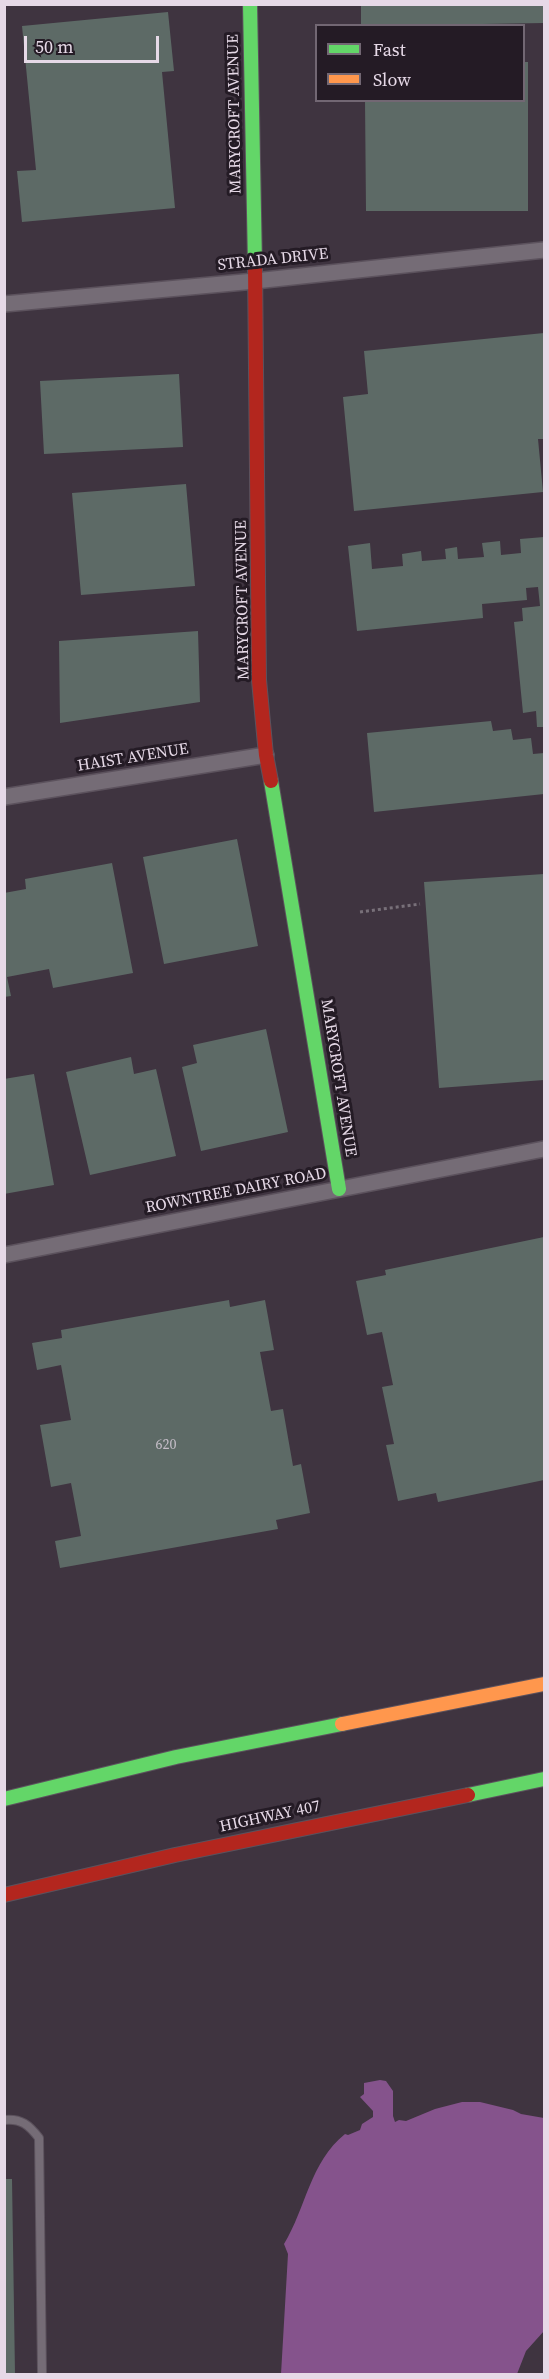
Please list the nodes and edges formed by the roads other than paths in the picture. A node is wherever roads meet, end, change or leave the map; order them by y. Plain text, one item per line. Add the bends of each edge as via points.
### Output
1 (250, 4) edge
2 (544, 250) edge
3 (255, 281) junction
4 (4, 304) edge
5 (266, 754) junction
6 (4, 796) edge
7 (544, 1149) edge
8 (339, 1189) junction
9 (4, 1255) edge
10 (544, 1684) edge
11 (176, 1757) junction
12 (39, 1776) dead end
13 (544, 1779) edge
14 (4, 1798) edge
15 (7, 1895) edge
16 (4, 2120) edge
17 (42, 2374) edge

1 - 3 main road, MARYCROFT AVENUE
2 - 3 street, STRADA DRIVE
3 - 4 street, STRADA DRIVE
3 - 5 main road, MARYCROFT AVENUE via 260,680
5 - 6 street, HAIST AVENUE
5 - 8 main road, MARYCROFT AVENUE
7 - 8 street, ROWNTREE DAIRY ROAD
8 - 9 street, ROWNTREE DAIRY ROAD
10 - 11 main road
11 - 12 main road
11 - 14 main road
13 - 15 main road, HIGHWAY 407 via 175,1855
16 - 17 lane via 19,2120 39,2138

